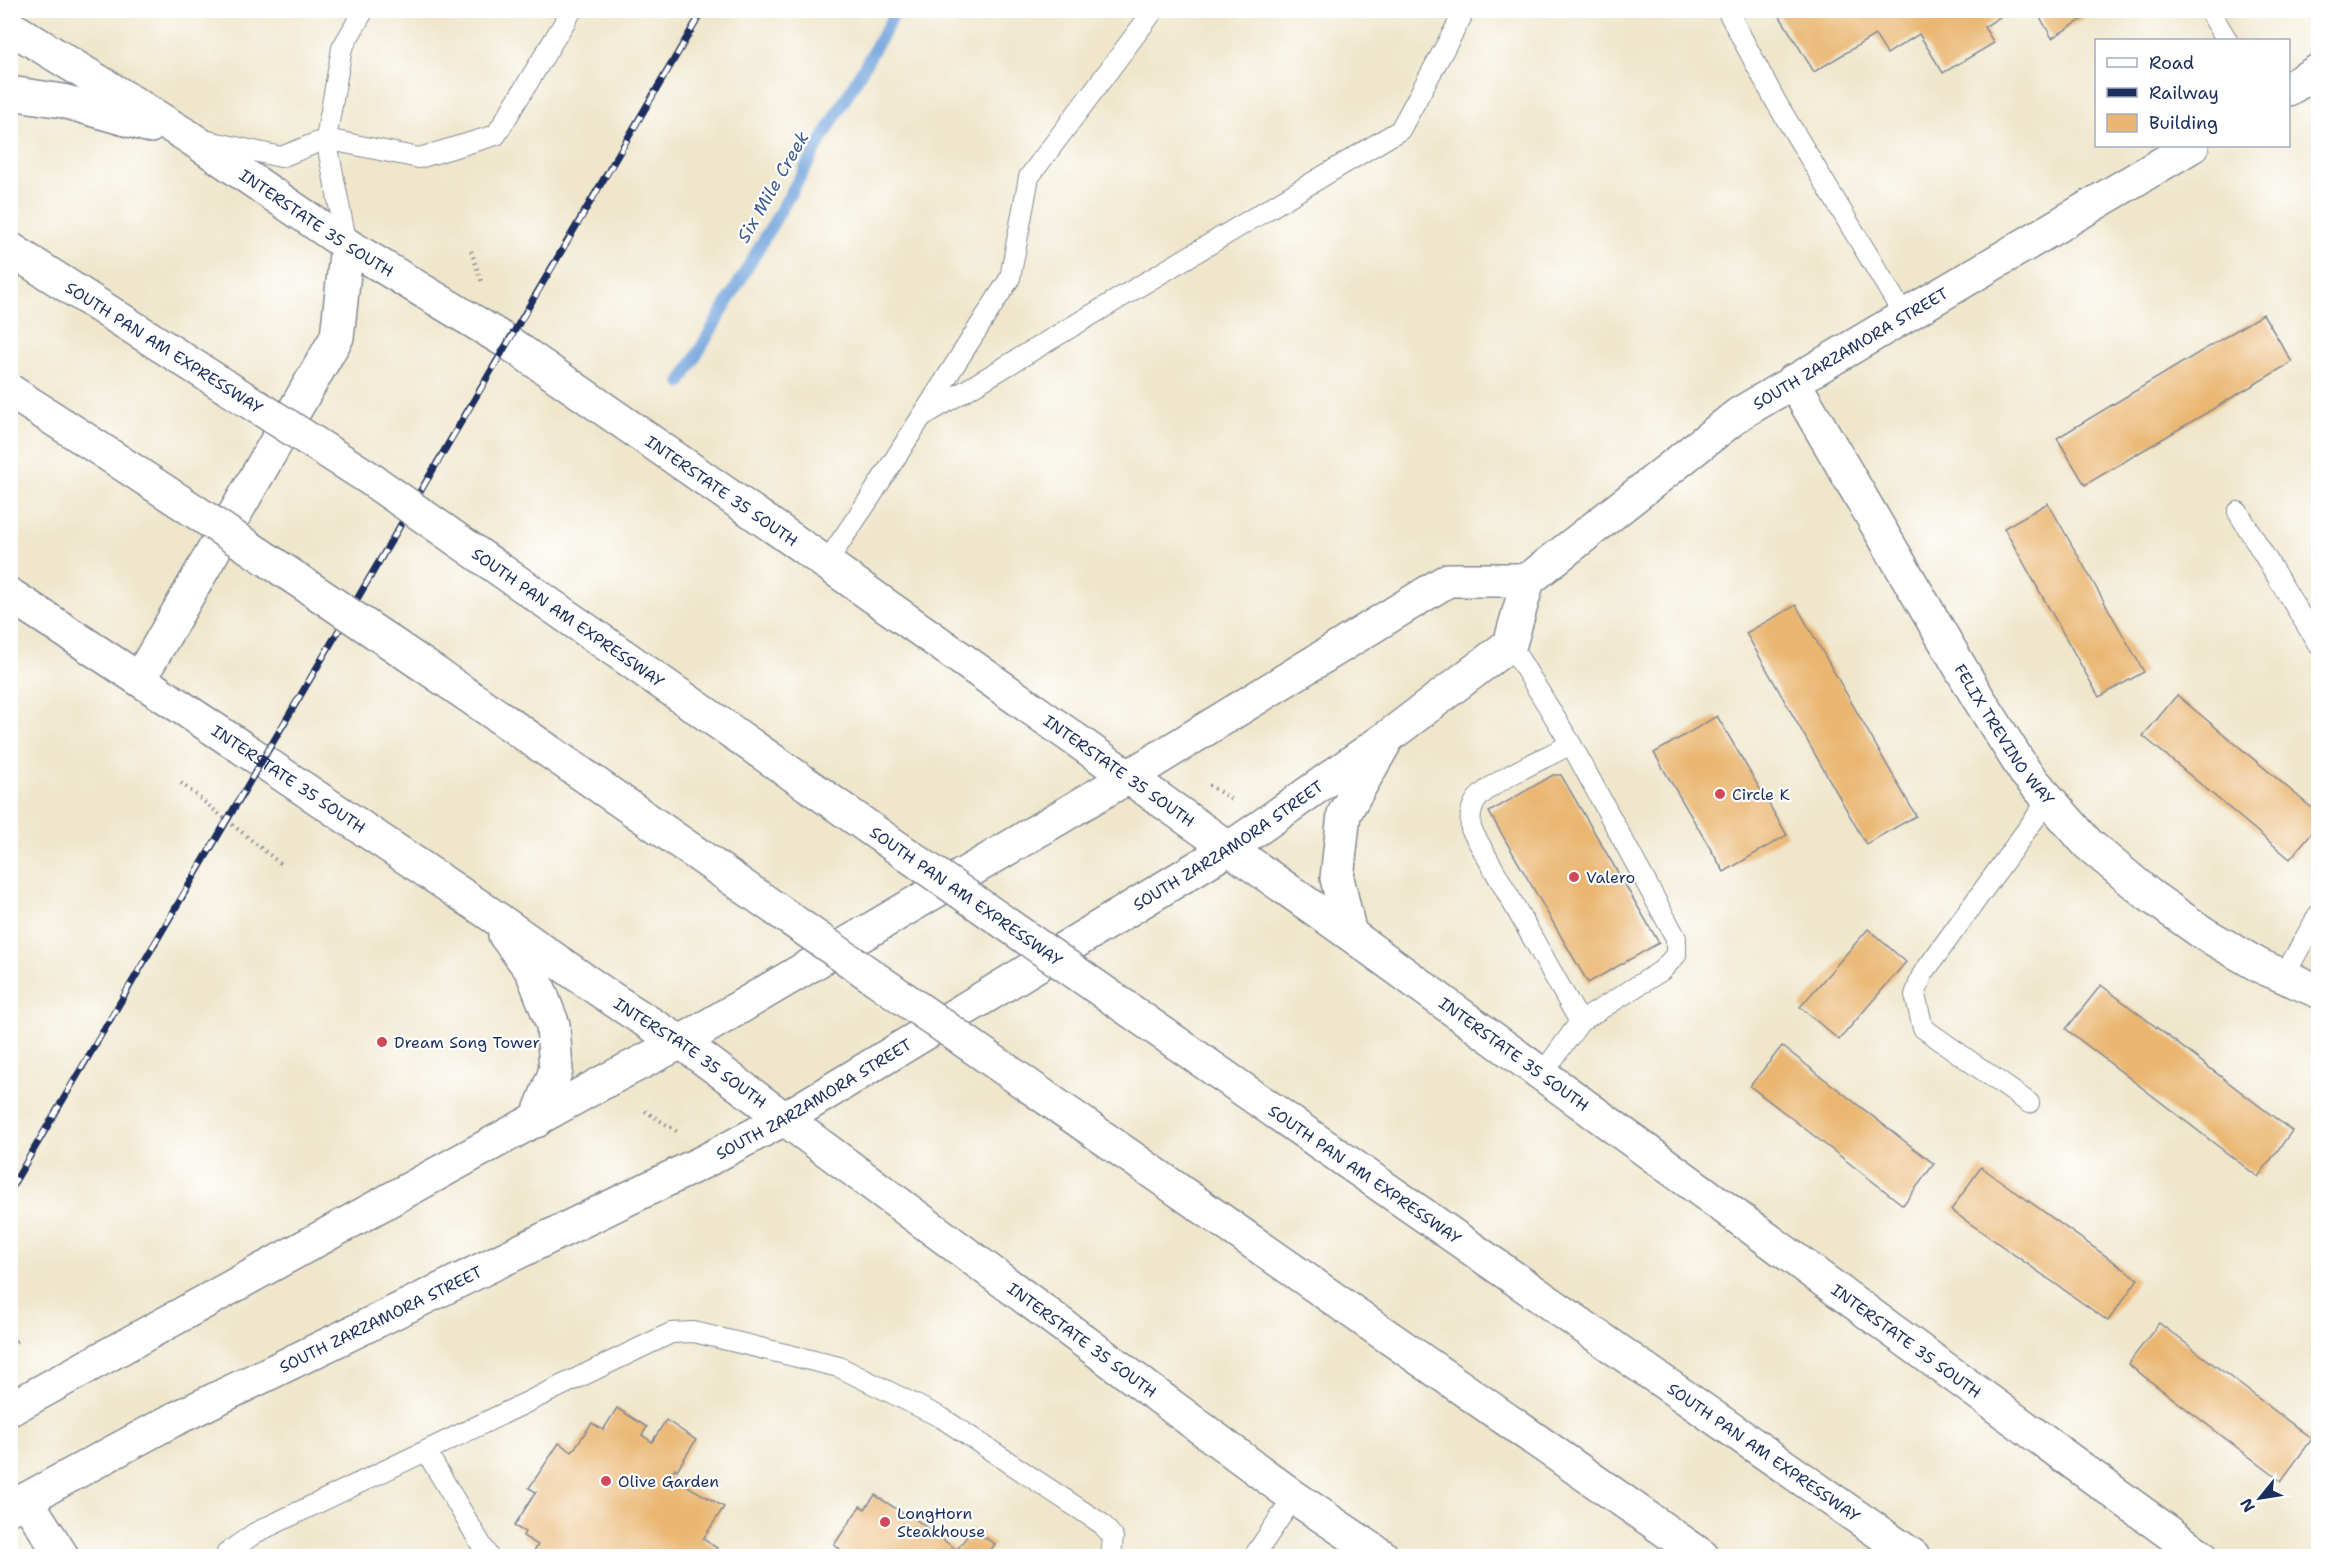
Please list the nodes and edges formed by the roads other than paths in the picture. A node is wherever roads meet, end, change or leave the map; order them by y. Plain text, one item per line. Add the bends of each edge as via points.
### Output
1 (364, 10) edge
2 (572, 10) edge
3 (1154, 10) edge
4 (1727, 10) edge
5 (2209, 10) edge
6 (1461, 13) edge
7 (10, 27) edge
8 (2226, 39) edge
9 (2319, 71) edge
10 (2290, 88) edge
11 (10, 93) edge
12 (189, 137) junction
13 (326, 140) junction
14 (2190, 147) edge
15 (347, 245) junction
16 (10, 249) edge
17 (1904, 315) junction
18 (1793, 381) junction
19 (10, 391) edge
20 (923, 416) junction
21 (2238, 512) dead end
22 (825, 563) junction
23 (1528, 580) junction
24 (10, 595) edge
25 (1510, 644) junction
26 (2319, 644) edge
27 (140, 678) junction
28 (1389, 736) junction
29 (1570, 744) junction
30 (1128, 777) junction
31 (2049, 799) junction
32 (1228, 849) junction
33 (488, 912) junction
34 (2319, 915) edge
35 (1350, 934) junction
36 (2284, 976) junction
37 (2319, 990) edge
38 (1580, 1022) junction
39 (681, 1042) junction
40 (1542, 1074) junction
41 (2029, 1103) dead end
42 (784, 1119) junction
43 (536, 1121) junction
44 (10, 1409) edge
45 (426, 1451) junction
46 (1294, 1497) junction
47 (1616, 1497) junction
48 (18, 1504) edge
49 (63, 1557) edge
50 (227, 1557) edge
51 (488, 1557) edge
52 (1111, 1557) edge
53 (1254, 1557) edge
54 (1382, 1557) edge
55 (1677, 1557) edge
56 (1702, 1557) edge
57 (1913, 1557) edge
58 (2201, 1557) edge

1 - 13 lane via 342,48
2 - 13 lane via 496,135 419,158
3 - 20 lane via 1029,177 1010,278
4 - 17 lane via 1776,102
5 - 8 lane
6 - 20 lane via 1400,130
7 - 12 main road, INTERSTATE 35 SOUTH
9 - 10 main road
11 - 12 main road via 63,101
12 - 13 lane via 281,157
12 - 15 main road, INTERSTATE 35 SOUTH
13 - 15 lane
14 - 17 main road, SOUTH ZARZAMORA STREET
15 - 22 main road, INTERSTATE 35 SOUTH via 509,343
15 - 27 main road via 337,337
16 - 57 main road, SOUTH PAN AM EXPRESSWAY, bridge via 369,478
17 - 18 main road, SOUTH ZARZAMORA STREET
18 - 23 main road, SOUTH ZARZAMORA STREET via 1739,414
18 - 31 main road, FELIX TREVINO WAY via 1977,696 2025,772
19 - 47 main road, bridge via 390,640
20 - 22 lane
21 - 26 lane
22 - 30 main road, INTERSTATE 35 SOUTH
23 - 25 main road
23 - 30 main road via 1448,580
24 - 27 main road, INTERSTATE 35 SOUTH
25 - 28 main road, SOUTH ZARZAMORA STREET
25 - 29 lane
27 - 33 main road, INTERSTATE 35 SOUTH
28 - 32 main road, SOUTH ZARZAMORA STREET
28 - 35 main road via 1344,814 1337,878
29 - 38 lane via 1676,938 1676,955 1661,971
29 - 38 lane via 1488,789 1476,800 1470,815 1471,829
30 - 32 main road, INTERSTATE 35 SOUTH
30 - 39 main road
31 - 36 main road, FELIX TREVINO WAY via 2088,844 2149,895 2203,933
31 - 41 lane via 1922,975 1916,995 1923,1028
32 - 35 main road, INTERSTATE 35 SOUTH
32 - 42 main road, SOUTH ZARZAMORA STREET
33 - 39 main road, INTERSTATE 35 SOUTH via 632,1014
33 - 43 main road via 532,971 553,1025 556,1070
34 - 36 lane
35 - 40 main road, INTERSTATE 35 SOUTH
36 - 37 main road, FELIX TREVINO WAY
38 - 40 lane
39 - 42 main road, INTERSTATE 35 SOUTH
39 - 43 main road
40 - 58 main road, INTERSTATE 35 SOUTH
42 - 46 main road, INTERSTATE 35 SOUTH
42 - 48 main road, SOUTH ZARZAMORA STREET via 607,1210 171,1421
43 - 44 main road
45 - 50 lane via 255,1533 227,1553
45 - 51 lane
45 - 52 lane via 671,1333 694,1332 840,1366 942,1418 1102,1524 1113,1537
46 - 53 lane
46 - 54 main road, INTERSTATE 35 SOUTH
47 - 55 main road
47 - 56 main road
48 - 49 main road

